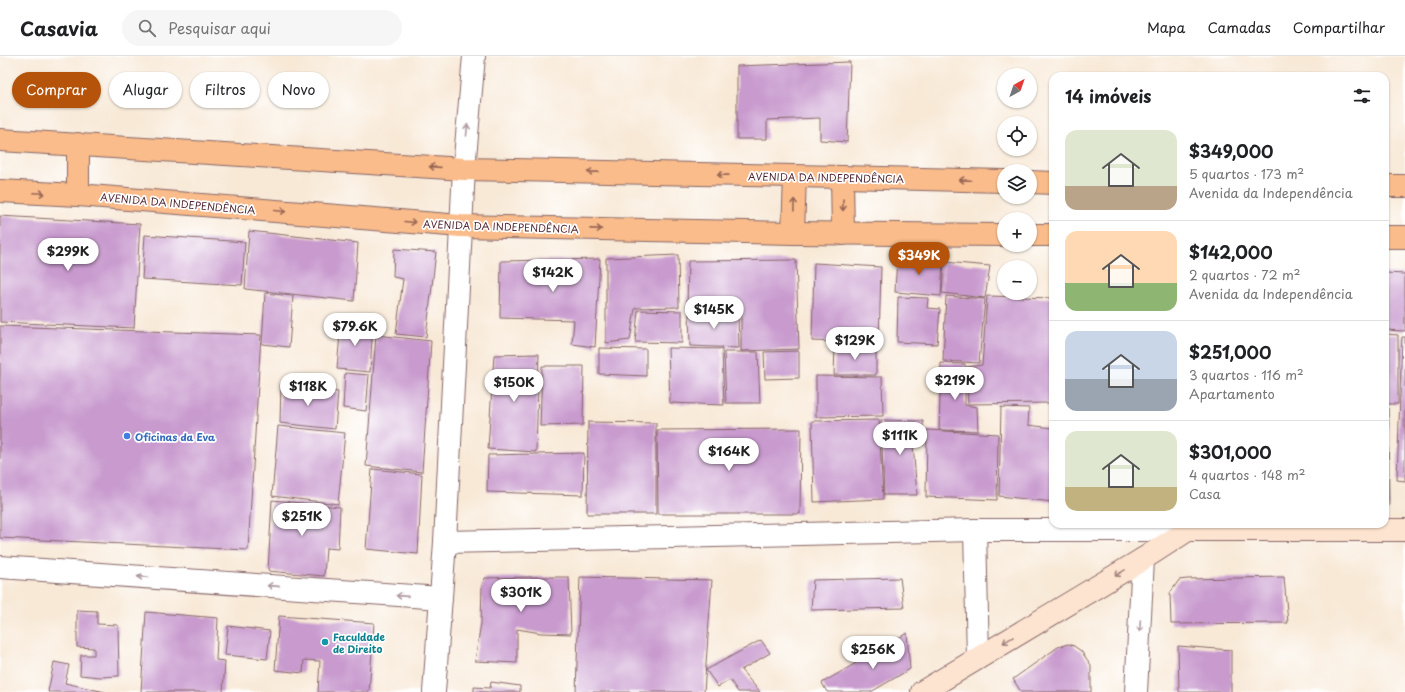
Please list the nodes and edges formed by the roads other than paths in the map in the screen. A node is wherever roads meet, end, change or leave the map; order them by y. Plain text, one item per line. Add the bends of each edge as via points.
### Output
1 (474, 56) edge
2 (0, 140) edge
3 (78, 144) junction
4 (464, 169) junction
5 (795, 176) junction
6 (842, 177) junction
7 (997, 182) edge
8 (1037, 182) edge
9 (1049, 183) edge
10 (1389, 186) edge
11 (1405, 186) edge
12 (0, 191) edge
13 (78, 195) junction
14 (461, 226) junction
15 (793, 233) junction
16 (843, 234) junction
17 (997, 235) edge
18 (1037, 235) edge
19 (1049, 235) edge
20 (1389, 237) edge
21 (1405, 237) edge
22 (1230, 528) edge
23 (1302, 528) edge
24 (975, 530) junction
25 (1188, 530) junction
26 (1405, 530) edge
27 (445, 542) junction
28 (1143, 559) junction
29 (0, 567) edge
30 (441, 598) junction
31 (978, 658) junction
32 (434, 692) edge
33 (922, 692) edge
34 (1136, 692) edge

4 -> 1 street
2 - 3 main road, AVENIDA DA INDEPENDÊNCIA
4 -> 3 main road, AVENIDA DA INDEPENDÊNCIA
3 - 13 main road
5 -> 4 main road, AVENIDA DA INDEPENDÊNCIA
4 - 14 street
5 - 6 main road, AVENIDA DA INDEPENDÊNCIA
15 -> 5 main road
7 -> 6 main road, AVENIDA DA INDEPENDÊNCIA
6 -> 16 main road
8 - 9 main road
10 - 11 main road
12 -> 13 main road, AVENIDA DA INDEPENDÊNCIA
13 -> 14 main road, AVENIDA DA INDEPENDÊNCIA
14 -> 15 main road, AVENIDA DA INDEPENDÊNCIA
14 - 27 street
15 - 16 main road, AVENIDA DA INDEPENDÊNCIA
16 - 17 main road, AVENIDA DA INDEPENDÊNCIA
18 - 19 main road
20 - 21 main road
22 - 25 main road
23 - 26 main road
24 - 25 street
24 - 27 street
24 - 31 street
25 - 28 main road
27 - 30 street
28 -> 31 main road
28 -> 34 street
30 -> 29 street
30 - 32 street
31 - 33 main road

